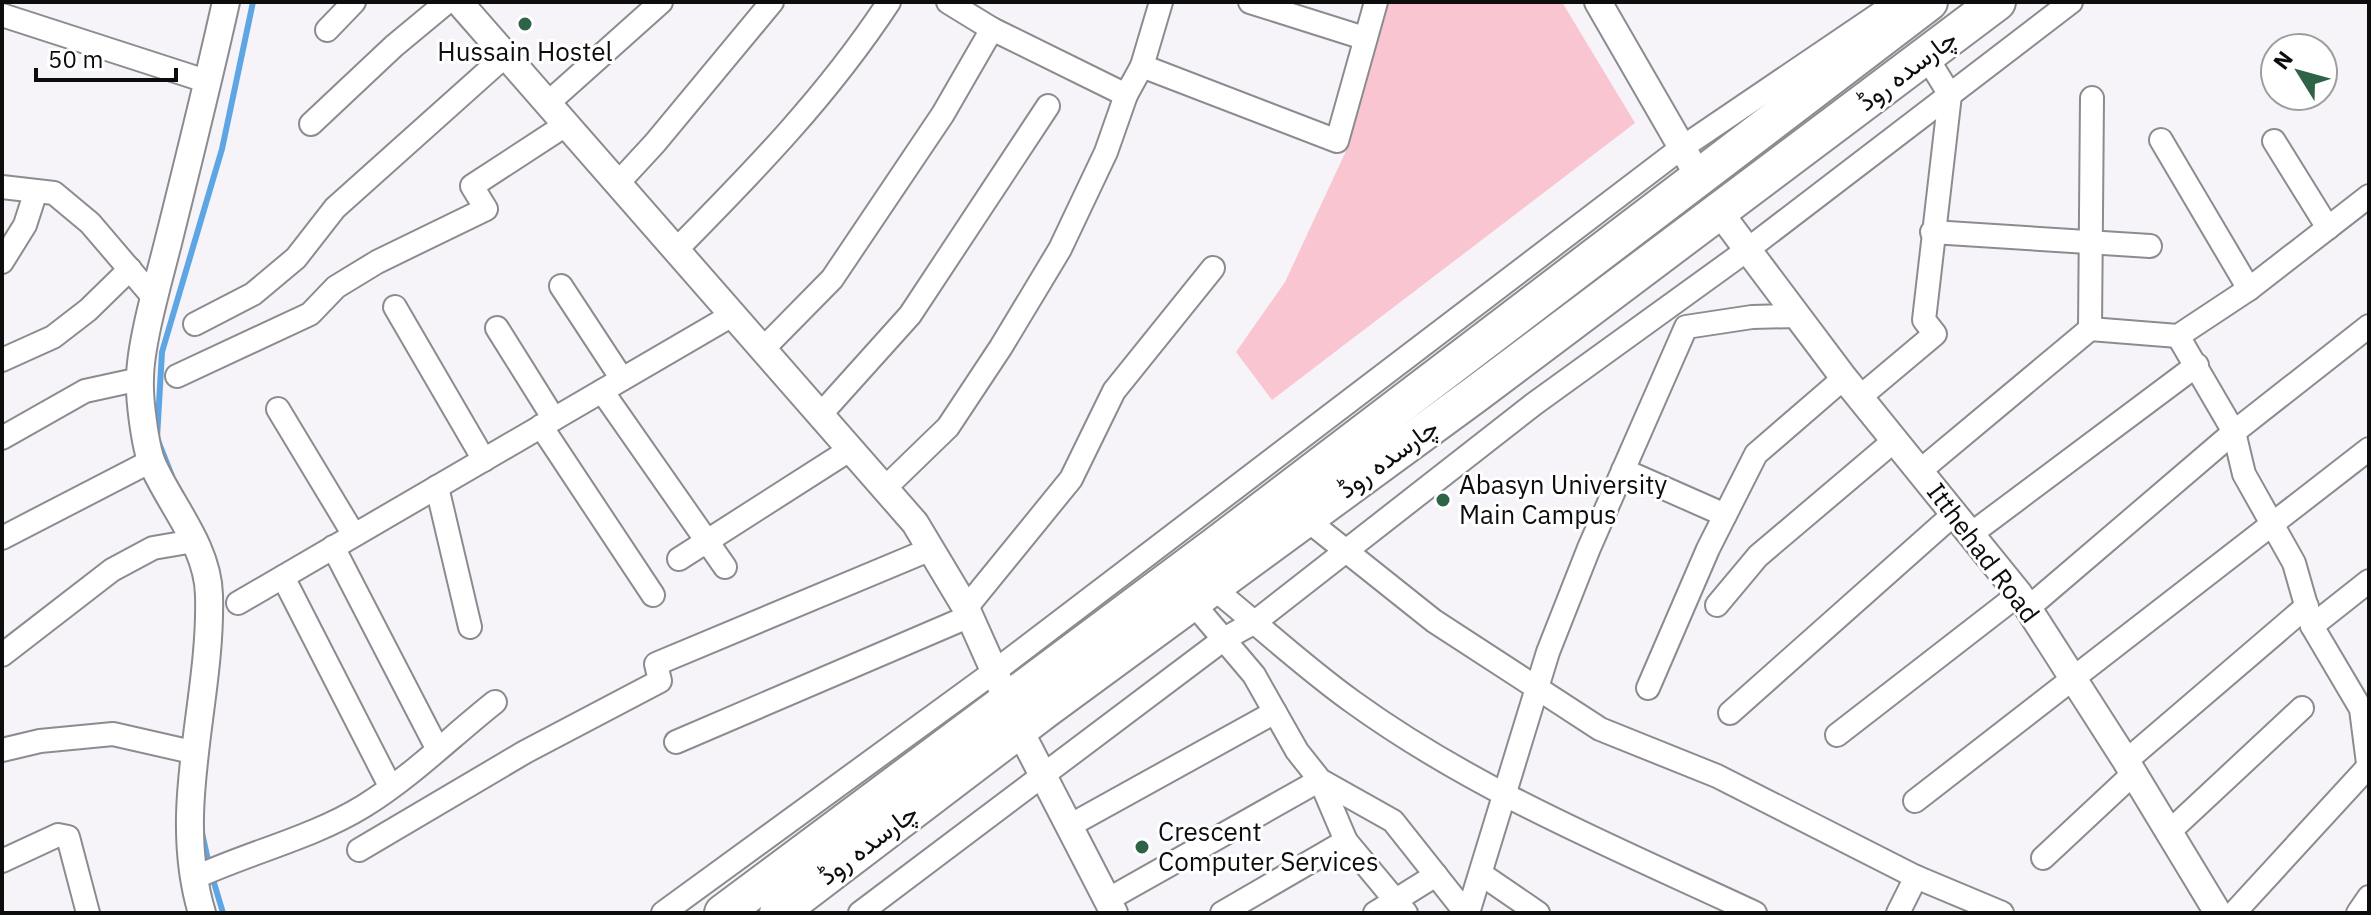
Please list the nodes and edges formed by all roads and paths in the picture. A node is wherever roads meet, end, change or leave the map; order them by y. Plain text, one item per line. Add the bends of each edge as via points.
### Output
1 (226, 2) edge
2 (354, 2) edge
3 (447, 2) edge
4 (459, 2) edge
5 (661, 2) edge
6 (772, 2) edge
7 (889, 2) edge
8 (948, 2) edge
9 (1161, 2) edge
10 (1250, 2) edge
11 (1376, 2) edge
12 (1598, 2) edge
13 (1897, 2) edge
14 (1929, 2) edge
15 (1997, 2) edge
16 (2071, 2) edge
17 (2, 15) edge
18 (992, 29) junction
19 (327, 30) dead end
20 (1364, 38) junction
21 (506, 55) junction
22 (1926, 56) junction
23 (1142, 66) junction
24 (209, 82) junction
25 (1126, 95) junction
26 (1950, 95) junction
27 (2092, 98) dead end
28 (548, 103) junction
29 (1048, 106) dead end
30 (311, 124) dead end
31 (567, 124) junction
32 (2161, 140) dead end
33 (2274, 141) dead end
34 (1690, 163) junction
35 (619, 182) junction
36 (2, 187) edge
37 (36, 191) junction
38 (2369, 196) edge
39 (1720, 213) junction
40 (2328, 228) junction
41 (1932, 232) junction
42 (2090, 243) junction
43 (2150, 246) dead end
44 (677, 249) junction
45 (1747, 250) junction
46 (2, 262) edge
47 (1213, 268) dead end
48 (130, 269) junction
49 (561, 286) dead end
50 (2249, 289) junction
51 (155, 299) junction
52 (395, 307) dead end
53 (734, 314) junction
54 (1796, 316) junction
55 (195, 324) dead end
56 (2369, 326) edge
57 (497, 328) dead end
58 (2090, 329) junction
59 (2178, 336) junction
60 (1487, 337) junction
61 (764, 348) junction
62 (2, 360) edge
63 (2197, 365) junction
64 (1509, 369) junction
65 (177, 376) dead end
66 (140, 379) junction
67 (622, 379) junction
68 (1852, 388) junction
69 (602, 391) junction
70 (278, 409) dead end
71 (821, 414) junction
72 (548, 423) junction
73 (2234, 432) junction
74 (2, 438) edge
75 (1895, 440) junction
76 (851, 449) junction
77 (2369, 449) edge
78 (484, 460) junction
79 (151, 461) junction
80 (1623, 470) junction
81 (1921, 470) junction
82 (437, 487) junction
83 (885, 488) junction
84 (1955, 513) junction
85 (1725, 515) junction
86 (1306, 519) junction
87 (2271, 525) junction
88 (1971, 534) junction
89 (354, 535) junction
90 (2, 538) edge
91 (708, 540) junction
92 (194, 541) junction
93 (333, 547) junction
94 (931, 549) junction
95 (1345, 550) junction
96 (679, 559) dead end
97 (725, 567) dead end
98 (283, 577) junction
99 (2369, 581) edge
100 (1202, 594) junction
101 (653, 595) dead end
102 (2023, 601) junction
103 (238, 603) dead end
104 (1717, 605) dead end
105 (968, 612) junction
106 (2310, 616) junction
107 (1255, 622) junction
108 (470, 627) dead end
109 (1224, 639) junction
110 (2, 655) edge
111 (2074, 679) junction
112 (1539, 687) junction
113 (1648, 688) dead end
114 (1007, 701) junction
115 (495, 702) dead end
116 (2365, 707) edge
117 (2302, 708) dead end
118 (1275, 712) junction
119 (1730, 713) dead end
120 (1837, 735) dead end
121 (676, 742) dead end
122 (437, 748) junction
123 (2, 750) edge
124 (192, 752) junction
125 (2130, 767) junction
126 (2368, 769) edge
127 (1042, 774) junction
128 (1320, 780) junction
129 (390, 786) junction
130 (1506, 796) junction
131 (1915, 801) dead end
132 (1069, 826) junction
133 (2169, 832) junction
134 (1346, 841) junction
135 (359, 850) dead end
136 (2043, 858) dead end
137 (2, 861) edge
138 (1481, 874) junction
139 (1436, 875) junction
140 (196, 877) junction
141 (1916, 877) junction
142 (2369, 897) edge
143 (1110, 906) edge
144 (1402, 906) edge
145 (88, 913) edge
146 (202, 913) edge
147 (663, 913) edge
148 (723, 913) edge
149 (778, 913) edge
150 (860, 913) edge
151 (1222, 913) edge
152 (1375, 913) edge
153 (1467, 913) edge
154 (1538, 913) edge
155 (1755, 913) edge
156 (1898, 913) edge
157 (2002, 913) edge
158 (2218, 913) edge
159 (2234, 913) edge
160 (2358, 913) edge

1 - 24 street
2 - 19 street
3 - 30 street
4 - 21 street
5 - 28 street
6 - 35 street
7 - 44 street via 787,139
8 - 18 street
9 - 23 street
10 - 20 street
11 - 20 street
12 - 34 street
13 - 34 street
14 - 34 highway, چارسدہ روڈ
15 - 22 highway, چارسدہ روڈ
16 - 26 street
17 - 24 street
18 - 25 street
18 - 61 street via 943,114 832,279
20 - 23 street via 1337,141
21 - 28 street
21 - 55 street via 335,208 296,258 253,294
22 - 26 street
22 - 39 highway, چارسدہ روڈ
23 - 25 street
24 - 51 street
25 - 83 street via 1106,152 1060,249 1016,323 948,427
26 - 41 street
26 - 45 street
27 - 42 street
28 - 31 street
29 - 71 street via 910,315
31 - 35 street
31 - 65 street via 472,186 486,209 377,262 336,287 310,314
32 - 50 street
33 - 40 street
34 - 60 highway, چارسدہ روڈ
34 - 114 street
35 - 44 street
36 - 37 street
37 - 46 street via 25,225
37 - 48 street via 54,193
38 - 40 street
39 - 45 street, Itthehad Road
39 - 64 highway, چارسدہ روڈ
40 - 50 street
41 - 42 street
41 - 68 street via 1924,320 1935,334
42 - 43 street
42 - 58 street
44 - 53 street
45 - 54 street, Itthehad Road
45 - 95 street
47 - 105 street via 1114,391 1071,479
48 - 51 street
48 - 62 street via 53,337
49 - 67 street
50 - 59 street
51 - 66 street
52 - 78 street
53 - 61 street
53 - 67 street
54 - 68 street, Itthehad Road
54 - 80 street via 1686,327
56 - 73 street
57 - 72 street
58 - 59 street
58 - 81 street
59 - 63 street
60 - 64 highway
60 - 114 highway, چارسدہ روڈ
61 - 71 street
63 - 73 street
63 - 88 street
64 - 86 highway, چارسدہ روڈ
66 - 74 street via 85,391
66 - 79 street
67 - 69 street
68 - 75 street, Itthehad Road
68 - 85 street via 1756,454
69 - 72 street
69 - 91 street
70 - 89 street
71 - 76 street
72 - 78 street
72 - 101 street
73 - 87 street via 2244,474
73 - 102 street
75 - 81 street, Itthehad Road
75 - 104 street via 1758,556
76 - 83 street
76 - 91 street
77 - 87 street
78 - 82 street
79 - 90 street
79 - 92 street
80 - 85 street
80 - 112 street
81 - 84 street, Itthehad Road
82 - 89 street
82 - 108 street
83 - 94 street
84 - 88 street, Itthehad Road
84 - 119 street
85 - 113 street
86 - 95 street
86 - 100 highway, چارسدہ روڈ
87 - 106 street via 2294,563
87 - 111 street
88 - 102 street, Itthehad Road
89 - 93 street
91 - 96 street
91 - 97 street
92 - 110 street via 153,548 112,570
92 - 124 street via 209,592 205,679
93 - 98 street
93 - 122 street
94 - 105 street
94 - 135 street via 656,664 660,681 525,752
95 - 107 street
95 - 112 street via 1434,621
98 - 103 street
98 - 129 street
99 - 106 street
100 - 107 street
100 - 109 street
100 - 114 highway, چارسدہ روڈ
102 - 111 street, Itthehad Road
102 - 120 street
105 - 114 street
105 - 121 street
106 - 116 street
106 - 125 street
107 - 109 street
107 - 130 street via 1352,702
109 - 118 street
109 - 127 street
111 - 125 street, Itthehad Road
111 - 131 street
112 - 130 street
112 - 141 street via 1600,729 1717,776
114 - 127 street
114 - 147 street
114 - 148 highway, چارسدہ روڈ
114 - 149 highway, چارسدہ روڈ
115 - 122 street
116 - 126 street
117 - 133 street
118 - 128 street
118 - 132 street
122 - 129 street
123 - 124 street via 113,734
124 - 140 street via 189,811
125 - 133 street, Itthehad Road
125 - 136 street
126 - 159 street
127 - 132 street
127 - 150 street
128 - 134 street
128 - 139 street via 1393,821
128 - 143 street
129 - 140 street via 365,806 306,834
130 - 138 street
130 - 155 street
132 - 143 street
133 - 158 street, Itthehad Road
134 - 144 street
134 - 151 street
137 - 145 street via 58,835 68,837
138 - 153 street
138 - 154 street
139 - 144 street
139 - 153 street
140 - 146 street
141 - 156 street
141 - 157 street
142 - 160 street
144 - 152 street

